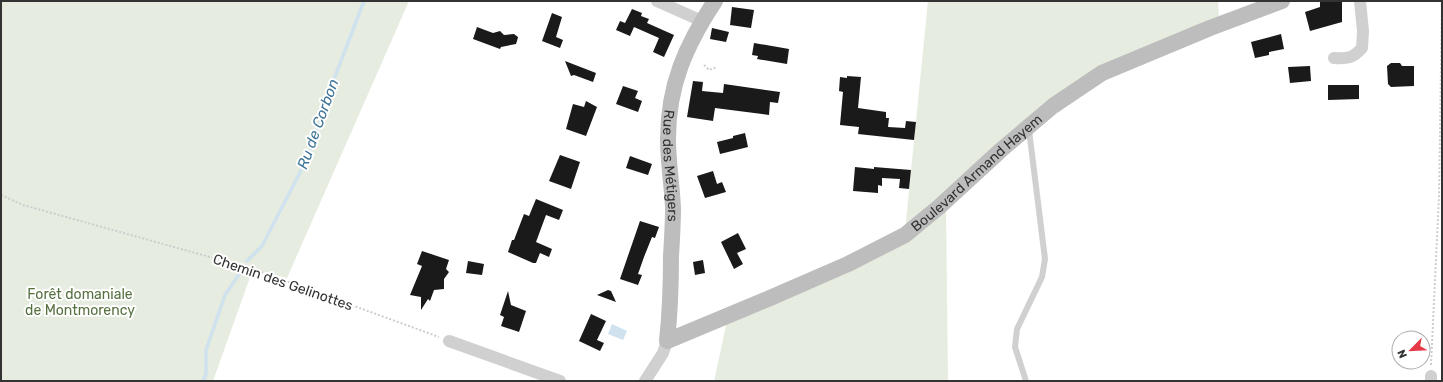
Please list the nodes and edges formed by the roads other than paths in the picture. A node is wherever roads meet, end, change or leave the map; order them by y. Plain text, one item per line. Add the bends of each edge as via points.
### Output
1 (657, 1) edge
2 (715, 1) edge
3 (1282, 1) edge
4 (1360, 1) edge
5 (702, 21) junction
6 (1334, 58) dead end
7 (1028, 126) junction
8 (448, 341) road end
9 (667, 341) junction
10 (560, 381) edge
11 (645, 381) edge
12 (1026, 381) edge

1 - 5 street
2 - 5 main road, Rue des Métigers
3 - 7 main road, Boulevard Armand Hayem via 1102,73
4 - 6 street via 1362,48 1355,56
5 - 9 main road, Rue des Métigers via 678,69 669,116 673,210
7 - 9 main road, Boulevard Armand Hayem via 939,208 905,235 841,267
7 - 12 lane via 1045,259 1042,277 1016,329 1015,347
8 - 10 street
9 - 11 street via 663,353

